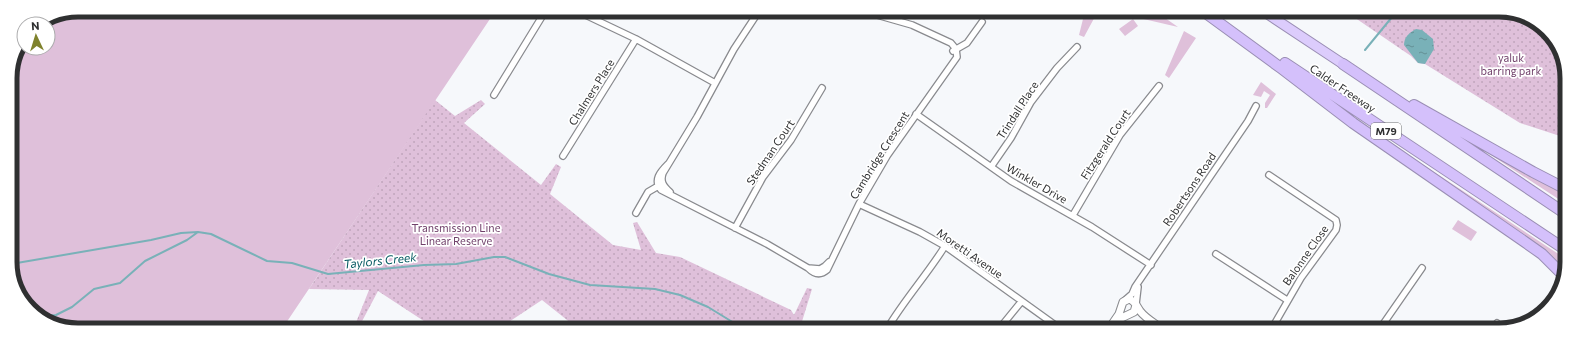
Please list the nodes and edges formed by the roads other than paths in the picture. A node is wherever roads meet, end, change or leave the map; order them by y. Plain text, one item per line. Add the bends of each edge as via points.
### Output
1 (542, 17) edge
2 (590, 17) edge
3 (755, 17) edge
4 (884, 17) edge
5 (1211, 17) edge
6 (1217, 17) edge
7 (1272, 17) edge
8 (982, 22) dead end
9 (636, 39) junction
10 (1077, 47) dead end
11 (954, 50) junction
12 (1343, 64) junction
13 (715, 83) junction
14 (1159, 86) dead end
15 (822, 88) dead end
16 (494, 95) dead end
17 (1256, 106) dead end
18 (916, 114) junction
19 (563, 156) dead end
20 (991, 167) junction
21 (1269, 175) dead end
22 (660, 185) junction
23 (1560, 186) edge
24 (860, 204) junction
25 (1560, 210) edge
26 (636, 213) dead end
27 (1073, 215) junction
28 (735, 228) junction
29 (945, 246) junction
30 (1560, 246) edge
31 (1216, 254) dead end
32 (1151, 265) junction
33 (1422, 268) dead end
34 (1559, 271) edge
35 (1139, 283) junction
36 (1287, 300) junction
37 (1021, 302) junction
38 (1123, 304) junction
39 (1136, 304) junction
40 (1130, 314) junction
41 (1149, 320) junction
42 (890, 323) edge
43 (1005, 323) edge
44 (1052, 323) edge
45 (1112, 323) edge
46 (1116, 323) edge
47 (1154, 323) edge
48 (1275, 323) edge
49 (1384, 323) edge

1 - 16 street
2 - 9 street
3 - 13 street
4 - 11 street via 912,25 942,40
5 - 34 highway via 1353,123 1542,254
6 - 30 highway, Calder Freeway / M79
7 - 12 highway, Calder Freeway / M79
8 - 11 street via 967,43
9 - 13 street
9 - 19 street, Chalmers Place
10 - 20 street, Trindall Place via 1031,102
11 - 18 street, Cambridge Crescent via 949,67
12 - 23 highway
12 - 25 highway, Calder Freeway / M79
13 - 22 street via 668,164
14 - 27 street, Fitzgerald Court via 1120,135
15 - 28 street, Stedman Court via 791,140 763,177
17 - 32 street, Robertsons Road
18 - 20 street, Winkler Drive
18 - 24 street, Cambridge Crescent via 887,156
20 - 27 street, Winkler Drive via 1017,185
21 - 36 street, Balonne Close via 1336,220 1337,225
22 - 26 street via 645,195
22 - 28 street, Cambridge Crescent via 674,196
24 - 28 street, Cambridge Crescent via 832,258 822,271 808,268
24 - 29 street, Moretti Avenue
27 - 32 street, Winkler Drive
29 - 37 street, Moretti Avenue
29 - 42 street
31 - 36 street
32 - 35 street, Robertsons Road
33 - 49 street
35 - 38 street, Robertsons Road
35 - 39 street
36 - 48 street, Balonne Close
37 - 43 street
37 - 44 street, Moretti Avenue
38 - 39 street via 1131,299
38 - 40 street via 1122,311
38 - 45 street
39 - 40 street via 1136,310
39 - 41 street
40 - 41 street
40 - 46 street
41 - 47 street

